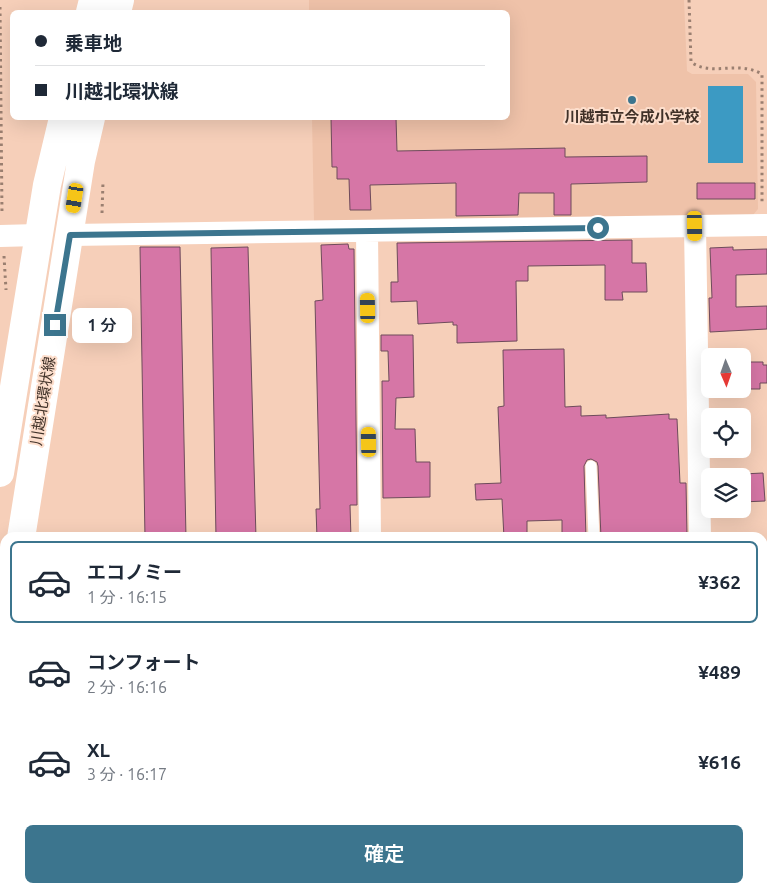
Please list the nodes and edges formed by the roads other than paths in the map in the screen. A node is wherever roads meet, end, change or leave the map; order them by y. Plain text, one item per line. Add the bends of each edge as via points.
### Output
1 (63, 120) edge
2 (91, 120) edge
3 (765, 225) edge
4 (695, 226) junction
5 (367, 231) junction
6 (38, 235) junction
7 (70, 235) junction
8 (2, 240) edge
9 (591, 466) dead end
10 (0, 473) edge
11 (22, 532) edge
12 (370, 532) edge
13 (594, 532) edge
14 (700, 532) edge

1 - 6 main road, 川越北環状線
2 - 7 main road, 川越北環状線
3 - 4 street
4 - 5 street
4 - 14 street
5 - 7 street
5 - 12 street
6 - 8 street
6 - 10 main road, 川越北環状線
7 - 11 main road, 川越北環状線
9 - 13 lane

